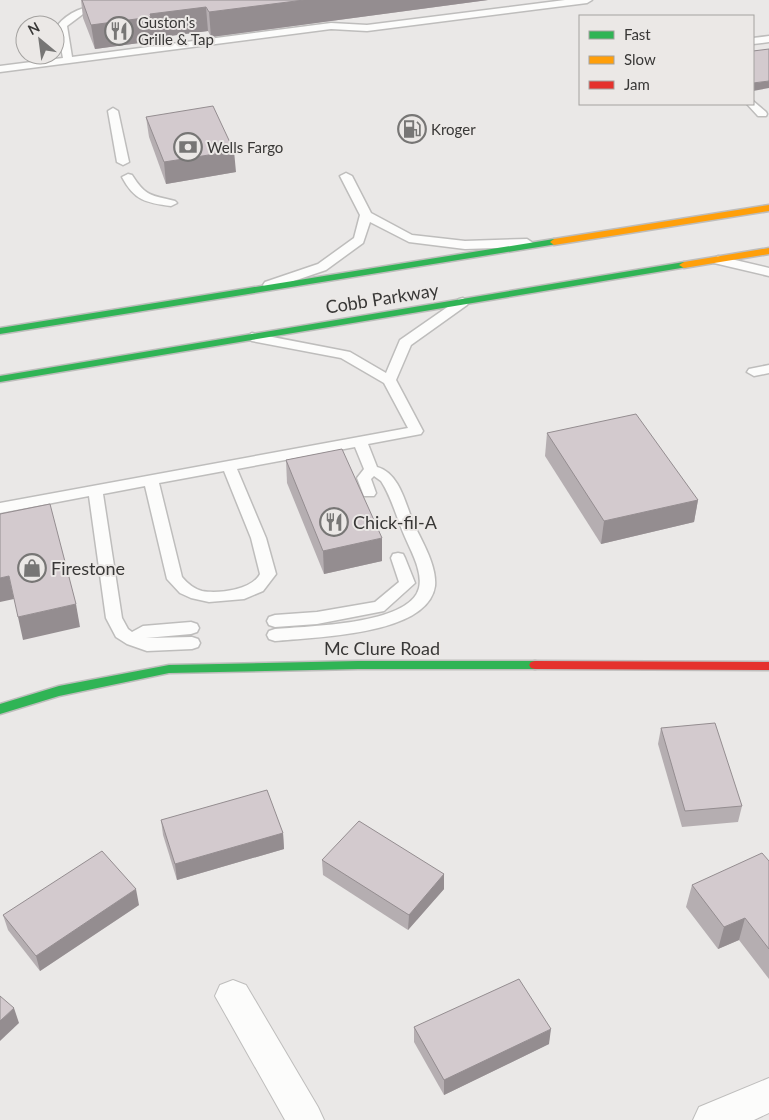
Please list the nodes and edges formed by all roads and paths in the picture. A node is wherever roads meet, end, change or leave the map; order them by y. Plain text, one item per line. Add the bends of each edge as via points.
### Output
1 (587, 0) edge
2 (115, 5) edge
3 (769, 39) edge
4 (754, 41) edge
5 (769, 50) edge
6 (754, 52) edge
7 (68, 60) junction
8 (0, 69) edge
9 (753, 105) edge
10 (113, 111) dead end
11 (762, 114) dead end
12 (123, 162) dead end
13 (346, 176) dead end
14 (128, 177) dead end
15 (171, 203) dead end
16 (769, 208) edge
17 (366, 215) junction
18 (553, 242) junction
19 (769, 251) edge
20 (718, 260) junction
21 (769, 272) edge
22 (249, 292) junction
23 (463, 302) junction
24 (0, 331) edge
25 (251, 337) junction
26 (769, 369) edge
27 (754, 372) dead end
28 (0, 378) edge
29 (389, 380) junction
30 (360, 443) junction
31 (229, 466) junction
32 (371, 470) junction
33 (151, 481) junction
34 (94, 491) junction
35 (369, 494) dead end
36 (0, 508) edge
37 (398, 558) dead end
38 (191, 636) dead end
39 (769, 666) edge
40 (0, 709) edge
41 (233, 996) dead end
42 (769, 1095) edge
43 (305, 1120) edge
44 (712, 1120) edge

1 - 7 lane via 367,28 331,26
2 - 7 lane via 89,8 68,18 62,26
3 - 4 lane
5 - 6 lane
7 - 8 lane
9 - 11 lane
10 - 12 lane
13 - 17 lane
14 - 15 lane via 134,190 148,200
16 - 18 main road, Cobb Parkway
17 - 18 lane via 409,238 465,245
17 - 22 lane via 359,240 322,267
18 - 22 main road, Cobb Parkway
19 - 20 main road, Cobb Parkway
20 - 21 lane
20 - 23 main road, Cobb Parkway
22 - 24 main road, Cobb Parkway
23 - 25 main road, Cobb Parkway
23 - 29 lane via 405,343
25 - 28 main road, Cobb Parkway
25 - 29 lane via 345,355
26 - 27 lane
29 - 30 lane via 416,431
30 - 31 lane
30 - 32 lane
31 - 33 lane
31 - 33 lane via 259,540 268,573 264,584 251,592 195,596 182,588 175,579
32 - 35 lane via 364,478
32 - 37 lane via 383,474 391,487 423,562 427,587 424,598 416,607 380,623 275,628 379,607 407,583
33 - 34 lane
34 - 36 lane
34 - 38 lane via 114,618 122,633 147,645
39 - 40 main road, Mc Clure Road via 358,665 169,670 58,691
41 - 43 street
42 - 44 street

